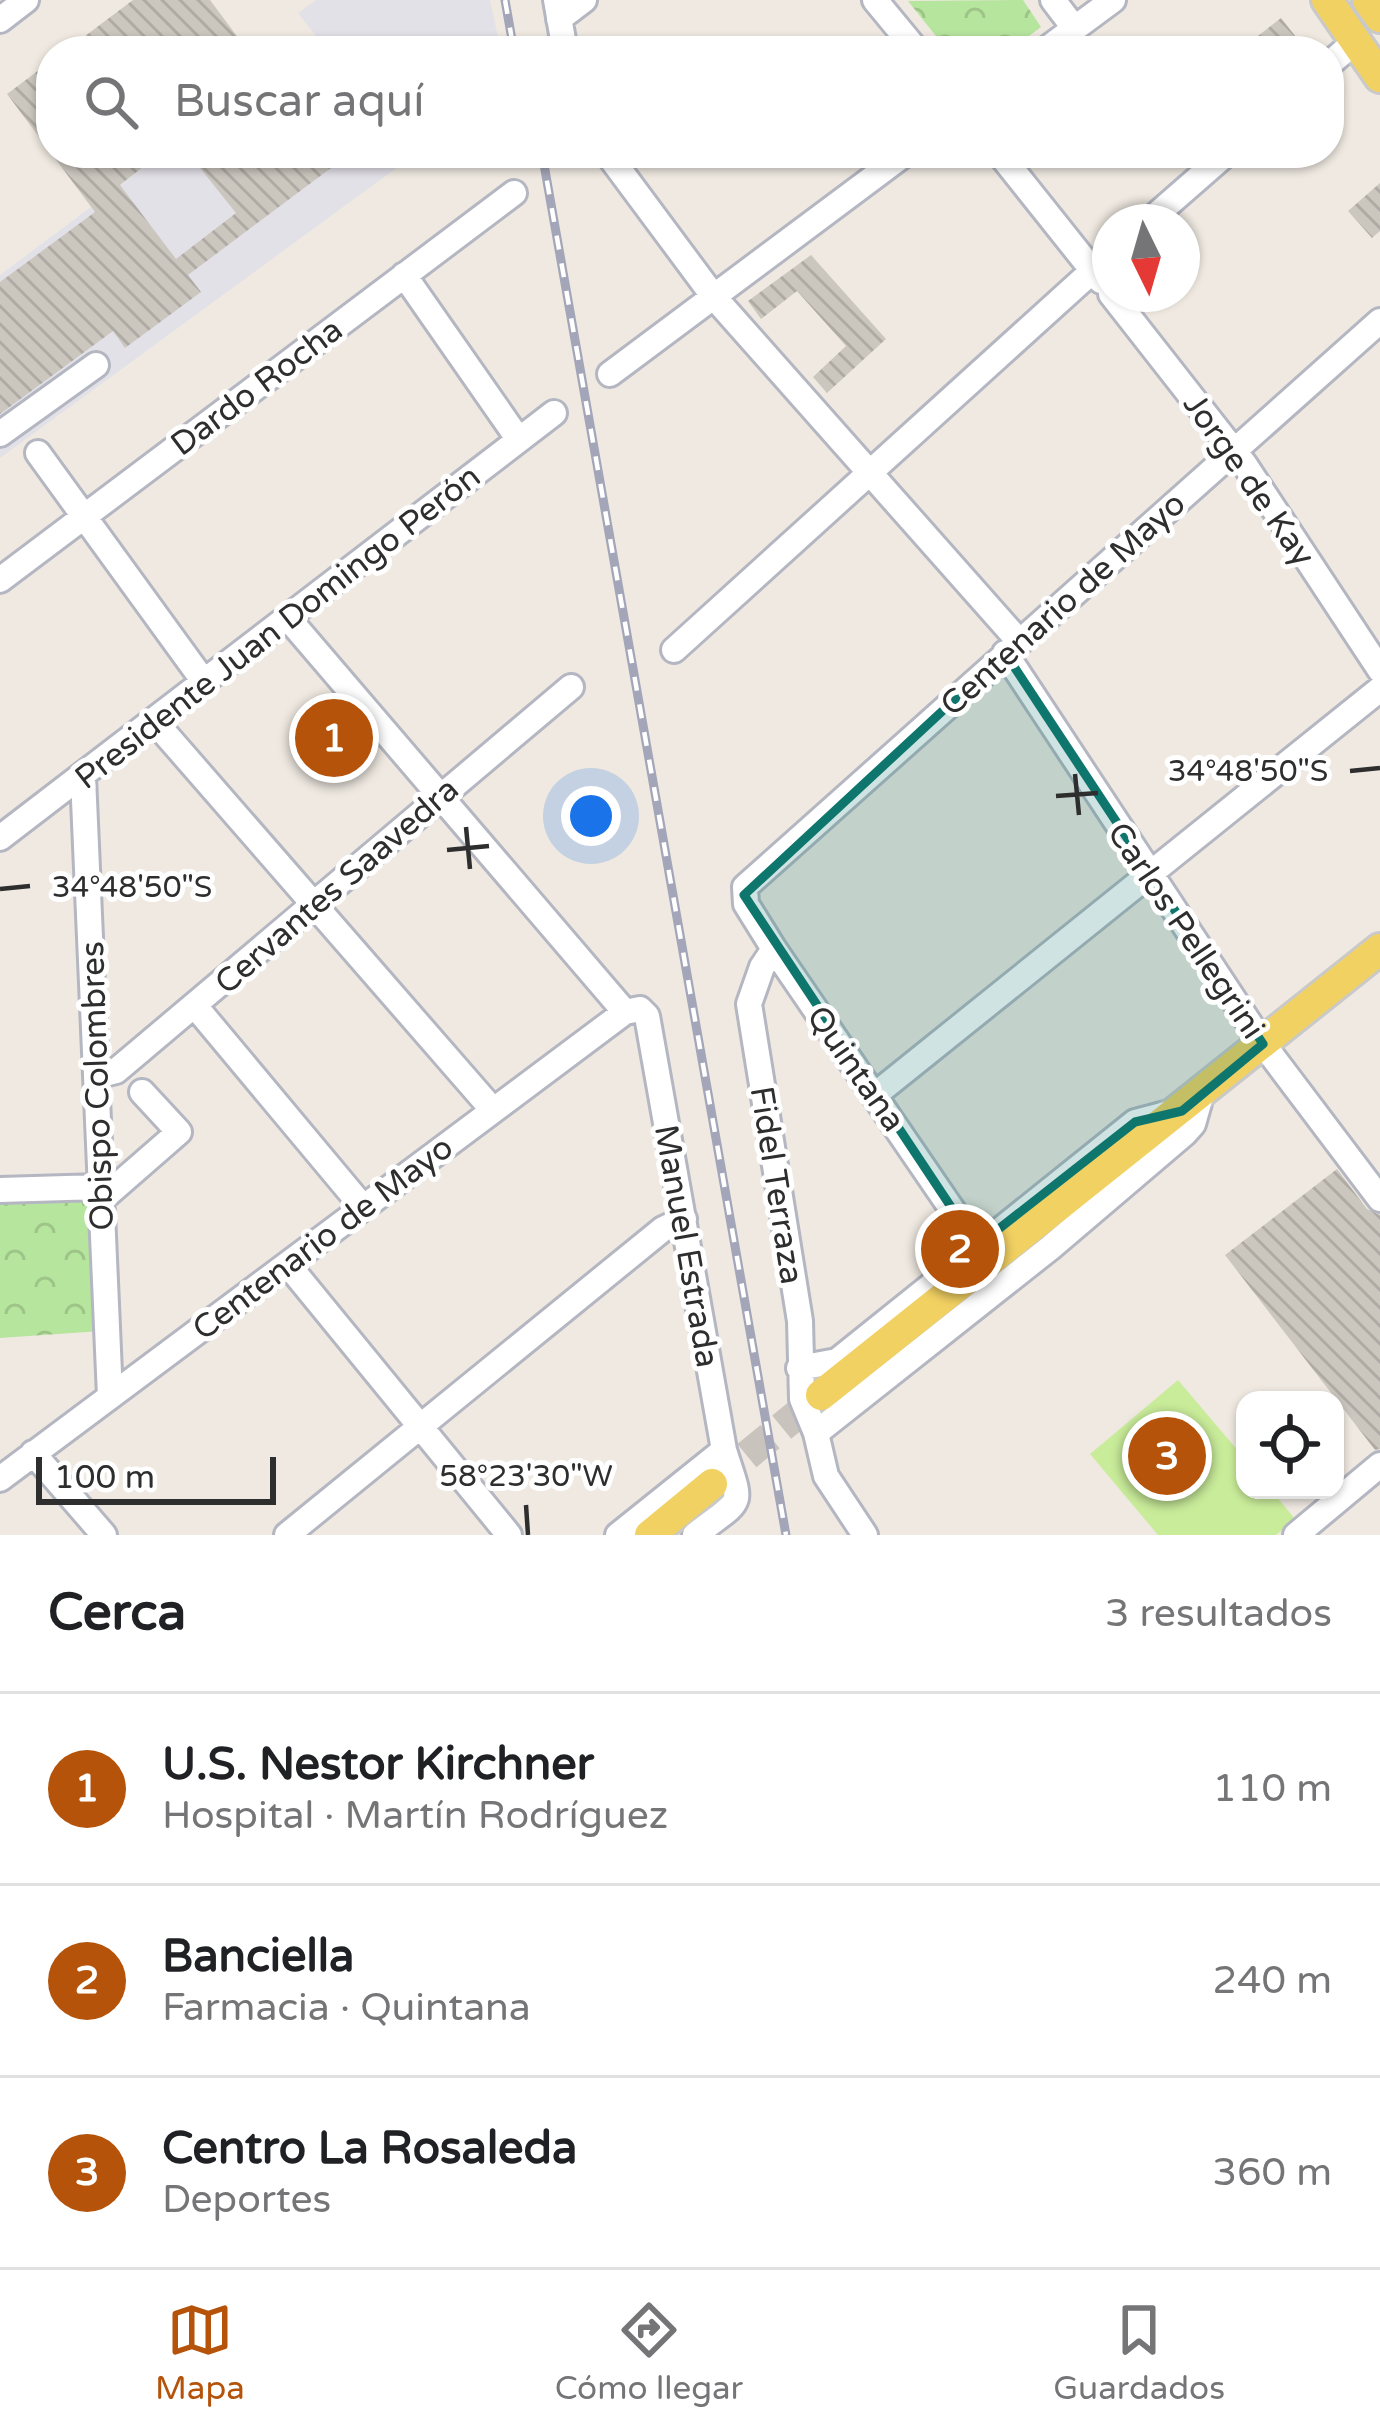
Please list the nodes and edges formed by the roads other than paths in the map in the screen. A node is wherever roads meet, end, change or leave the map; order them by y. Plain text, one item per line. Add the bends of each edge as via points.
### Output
1 (26, 0) edge
2 (584, 0) edge
3 (875, 0) edge
4 (1053, 0) edge
5 (1114, 0) edge
6 (1327, 0) edge
7 (1368, 0) edge
8 (557, 9) edge
9 (1380, 17) edge
10 (0, 20) edge
11 (1075, 28) junction
12 (905, 36) edge
13 (1064, 36) edge
14 (1356, 41) junction
15 (1344, 51) edge
16 (1380, 77) edge
17 (618, 168) edge
18 (886, 168) edge
19 (1013, 168) edge
20 (1210, 168) edge
21 (514, 193) dead end
22 (1169, 204) edge
23 (1092, 253) edge
24 (1092, 271) edge
25 (404, 275) junction
26 (714, 297) junction
27 (1126, 312) edge
28 (1380, 321) edge
29 (96, 365) dead end
30 (610, 374) dead end
31 (554, 413) dead end
32 (0, 434) edge
33 (519, 440) junction
34 (1235, 451) junction
35 (38, 453) dead end
36 (873, 472) junction
37 (82, 516) junction
38 (0, 580) edge
39 (287, 617) junction
40 (1011, 647) junction
41 (674, 650) dead end
42 (1380, 670) edge
43 (205, 683) junction
44 (571, 687) dead end
45 (1380, 689) edge
46 (154, 722) junction
47 (83, 777) junction
48 (438, 797) junction
49 (0, 838) edge
50 (1149, 874) junction
51 (745, 887) joint
52 (313, 904) junction
53 (771, 954) junction
54 (1378, 954) edge
55 (195, 1006) junction
56 (636, 1014) junction
57 (1263, 1044) junction
58 (96, 1076) junction
59 (142, 1092) dead end
60 (876, 1094) junction
61 (1191, 1103) junction
62 (492, 1108) junction
63 (0, 1190) edge
64 (100, 1194) junction
65 (1380, 1199) edge
66 (362, 1206) junction
67 (684, 1219) junction
68 (977, 1246) junction
69 (290, 1266) junction
70 (799, 1368) junction
71 (110, 1396) junction
72 (815, 1414) junction
73 (422, 1424) junction
74 (724, 1450) junction
75 (33, 1454) junction
76 (1380, 1466) edge
77 (0, 1479) edge
78 (722, 1480) junction
79 (104, 1535) edge
80 (287, 1535) edge
81 (509, 1535) edge
82 (618, 1535) edge
83 (650, 1535) edge
84 (695, 1535) edge
85 (865, 1535) edge
86 (1296, 1535) edge

1 - 10 street
2 - 8 street
3 - 12 street
4 - 11 street
5 - 11 street
6 - 14 main road
7 - 9 main road
11 - 13 street
14 - 15 street
14 - 16 main road
17 - 26 street, Carlos Pellegrini
18 - 26 street
19 - 23 street, Jorge de Kay
20 - 22 street
21 - 25 street, Dardo Rocha
24 - 36 street
25 - 33 street
25 - 37 street, Dardo Rocha
26 - 30 street
26 - 36 street, Carlos Pellegrini
27 - 34 street, Jorge de Kay
28 - 34 street, Centenario de Mayo
29 - 32 street
31 - 33 street, Presidente Juan Domingo Perón
33 - 39 street, Presidente Juan Domingo Perón
34 - 40 street, Centenario de Mayo
34 - 42 street, Jorge de Kay
35 - 37 street
36 - 40 street, Carlos Pellegrini
36 - 41 street
37 - 38 street, Dardo Rocha
37 - 43 street
39 - 43 street, Presidente Juan Domingo Perón
39 - 48 street
40 - 50 street, Carlos Pellegrini
40 - 51 street, Centenario de Mayo
43 - 46 street, Presidente Juan Domingo Perón
44 - 48 street, Cervantes Saavedra
45 - 50 street
46 - 47 street, Presidente Juan Domingo Perón
46 - 52 street
47 - 49 street, Presidente Juan Domingo Perón
47 - 58 street, Obispo Colombres
48 - 52 street, Cervantes Saavedra
48 - 56 street
50 - 57 street, Carlos Pellegrini
50 - 60 street
51 - 53 street, Quintana
52 - 55 street, Cervantes Saavedra
52 - 62 street
53 - 60 street, Quintana
53 - 70 street, Fidel Terraza via 749,1004 800,1321
54 - 57 main road
55 - 58 street, Cervantes Saavedra via 116,1071
55 - 66 street
56 - 62 street, Centenario de Mayo
56 - 67 street, Manuel Estrada
57 - 61 main road
57 - 65 street, Carlos Pellegrini
58 - 64 street, Obispo Colombres
59 - 64 street via 179,1132
60 - 68 street, Quintana
61 - 68 street via 1135,1122
61 - 72 main road
62 - 66 street, Centenario de Mayo
63 - 64 street
64 - 71 street, Obispo Colombres
66 - 69 street, Centenario de Mayo
67 - 73 street
67 - 74 street, Manuel Estrada
68 - 70 street via 837,1361
69 - 71 street, Centenario de Mayo
69 - 73 street
70 - 72 street, Fidel Terraza
71 - 75 street, Centenario de Mayo
72 - 85 street, Fidel Terraza via 834,1493
73 - 80 street
73 - 81 street
74 - 78 street, Manuel Estrada
74 - 82 street
75 - 77 street, Centenario de Mayo
75 - 79 street
76 - 86 street
78 - 83 main road
78 - 84 street via 740,1492 737,1502

